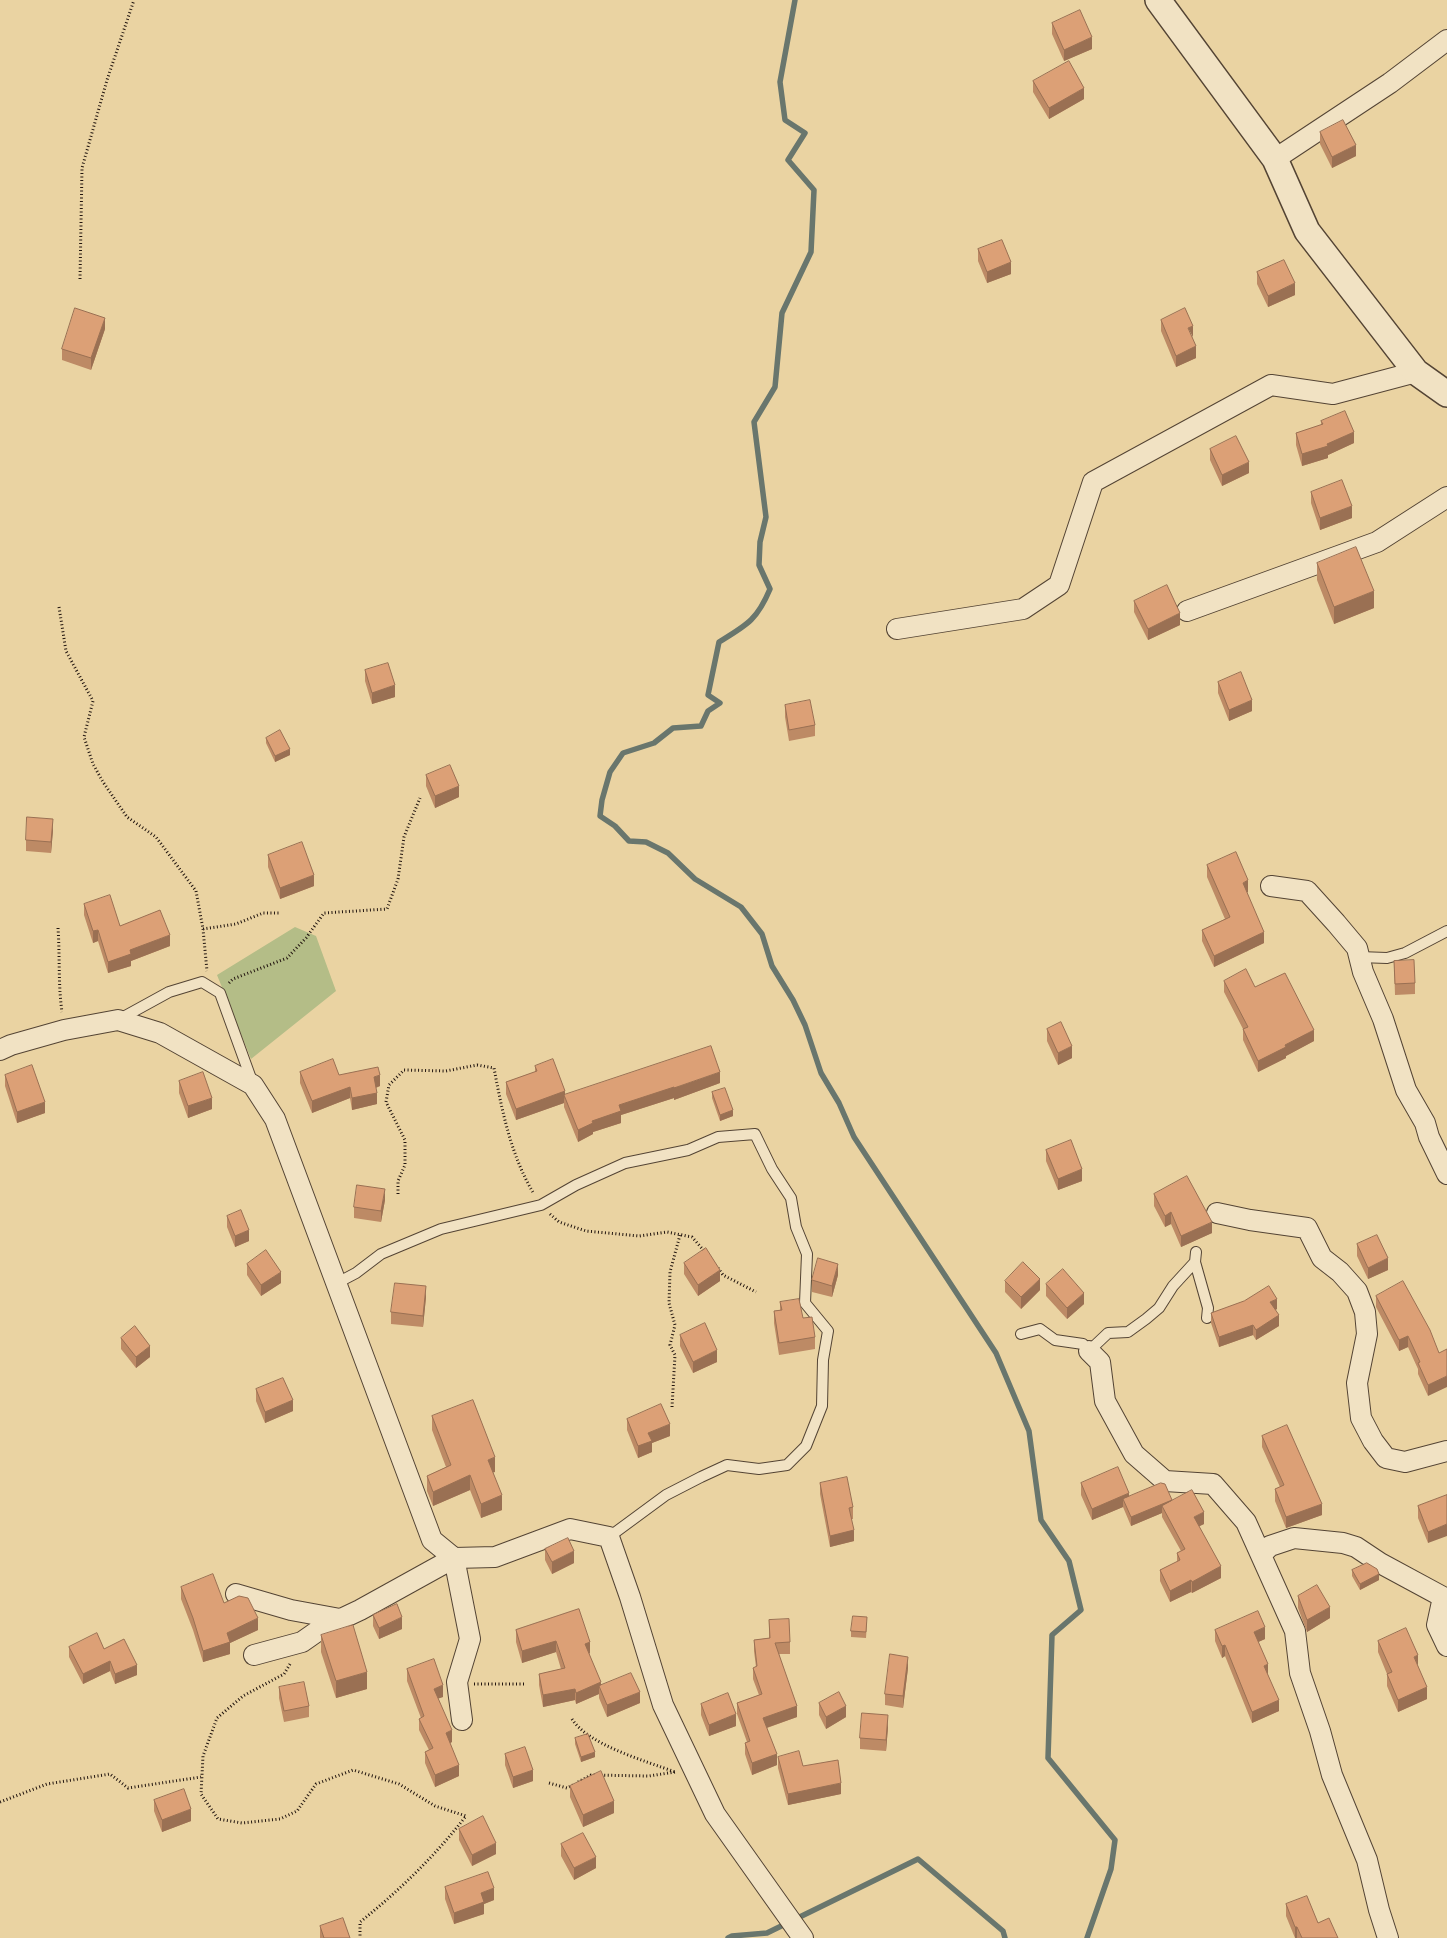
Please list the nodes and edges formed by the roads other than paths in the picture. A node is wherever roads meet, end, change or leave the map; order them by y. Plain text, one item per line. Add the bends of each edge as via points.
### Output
1 (1158, 0) edge
2 (1447, 40) edge
3 (1275, 159) junction
4 (1416, 372) junction
5 (1445, 387) edge
6 (1447, 497) edge
7 (1187, 611) dead end
8 (897, 629) dead end
9 (1271, 886) dead end
10 (1447, 930) edge
11 (1359, 956) junction
12 (118, 1020) junction
13 (0, 1050) edge
14 (254, 1085) junction
15 (1447, 1174) edge
16 (1217, 1213) dead end
17 (337, 1283) junction
18 (1207, 1318) dead end
19 (1021, 1334) dead end
20 (1089, 1351) junction
21 (1447, 1451) edge
22 (609, 1538) junction
23 (1261, 1555) junction
24 (454, 1558) junction
25 (236, 1594) dead end
26 (340, 1619) junction
27 (1447, 1646) edge
28 (254, 1655) dead end
29 (462, 1720) dead end
30 (801, 1935) edge
31 (1388, 1938) edge

1 - 3 street
2 - 3 street via 1390,83
3 - 4 street via 1307,231
4 - 5 street
4 - 8 street via 1333,394 1271,385 1093,482 1059,585 1023,609
6 - 7 street via 1377,542
9 - 11 street via 1307,891 1357,948
10 - 11 lane via 1405,953 1388,958
11 - 15 street via 1406,1090 1425,1123
12 - 13 street via 64,1030
12 - 14 street via 160,1033
12 - 14 lane via 169,992 202,982 220,993
14 - 17 street via 274,1119
16 - 21 street via 1306,1228 1322,1258 1357,1291 1365,1312 1367,1334 1357,1383 1361,1418 1373,1441 1386,1458 1405,1462
17 - 22 lane via 381,1254 441,1229 541,1205 625,1163 688,1150 718,1137 755,1134 791,1198 796,1227 807,1254 805,1303 828,1331 823,1360 822,1406 806,1446 786,1465 759,1469 727,1466 666,1496
17 - 24 street via 432,1540
18 - 20 lane via 1208,1308 1196,1257 1146,1319 1128,1332 1108,1333
19 - 20 lane via 1040,1329 1055,1340 1083,1344
20 - 23 street via 1100,1362 1105,1400 1134,1454 1165,1481 1214,1484 1243,1517
22 - 24 street via 570,1530 494,1557
22 - 30 street via 683,1767
23 - 27 street via 1270,1546 1294,1538 1356,1547 1443,1597 1437,1625
23 - 31 street via 1294,1631 1300,1673 1332,1775 1367,1860
24 - 26 street
24 - 29 street via 470,1639 457,1682
25 - 26 street via 291,1610
26 - 28 street via 302,1642

